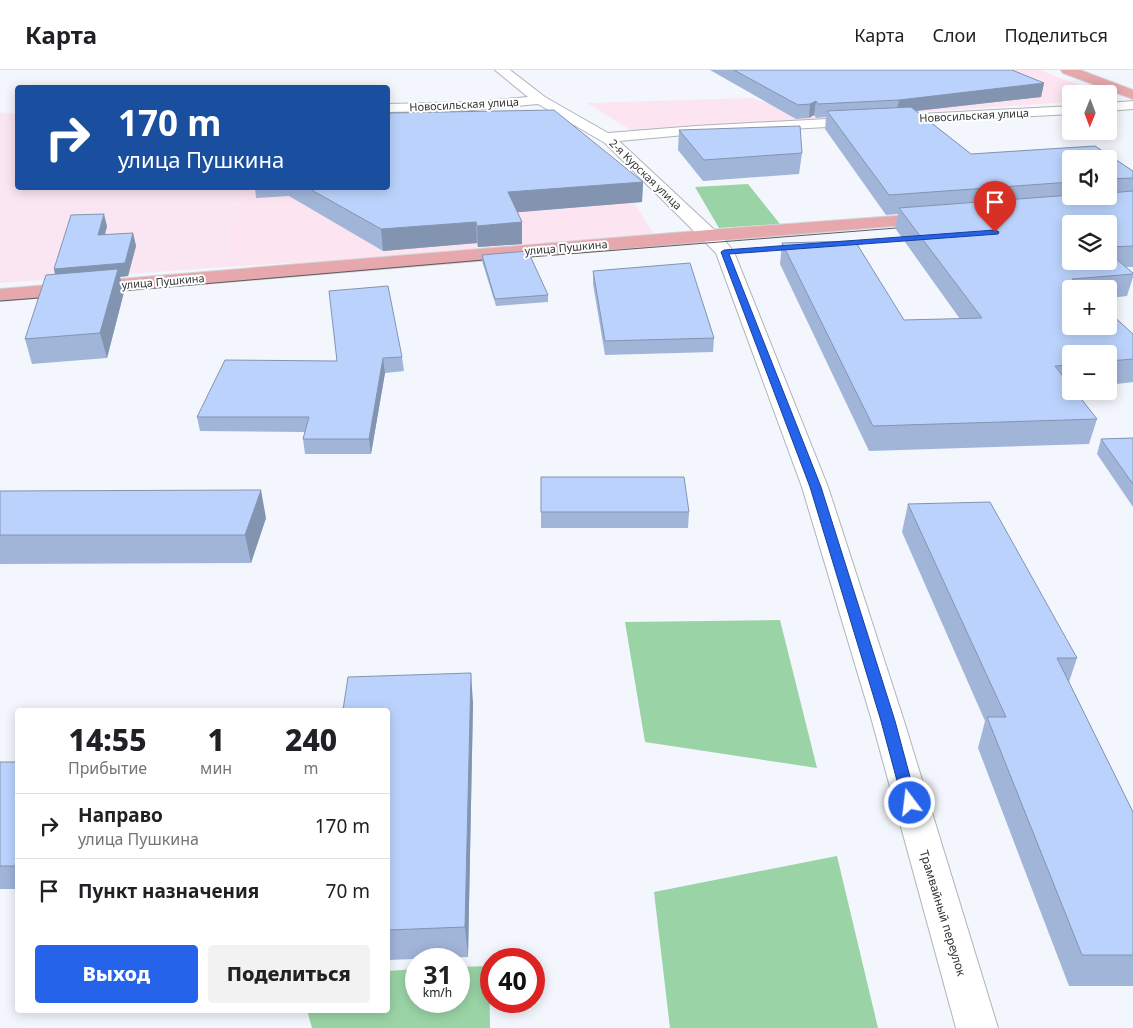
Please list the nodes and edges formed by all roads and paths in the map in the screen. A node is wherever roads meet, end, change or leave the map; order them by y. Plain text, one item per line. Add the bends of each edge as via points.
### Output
1 (502, 70) edge
2 (1068, 70) edge
3 (1133, 95) edge
4 (540, 100) junction
5 (1133, 105) edge
6 (1118, 106) edge
7 (390, 108) edge
8 (1062, 110) edge
9 (608, 138) junction
10 (952, 217) edge
11 (720, 248) junction
12 (0, 295) edge
13 (128, 302) dead end
14 (0, 312) edge
15 (977, 1028) edge

1 - 4 street, 2-я Курская улица
2 - 3 main road
4 - 7 street, Новосильская улица
4 - 9 street, 2-я Курская улица
5 - 6 street
8 - 9 street, Новосильская улица via 696,130
9 - 11 street, 2-я Курская улица
10 - 11 main road, улица Пушкина
11 - 12 main road, улица Пушкина
11 - 15 street, Трамвайный переулок via 815,487 888,721
13 - 14 main road, улица Пушкина

